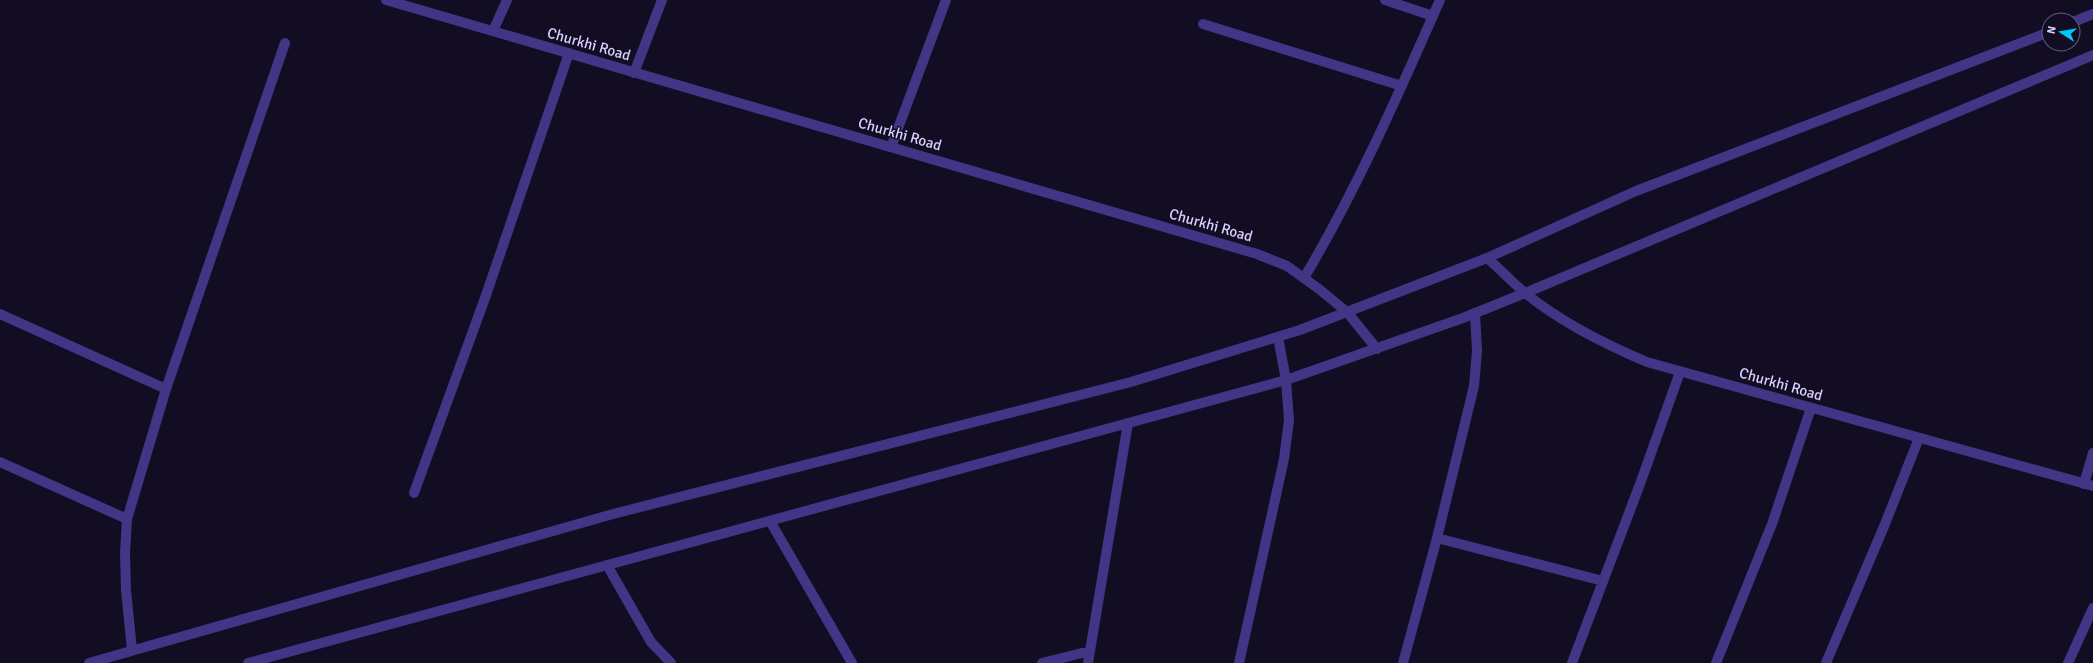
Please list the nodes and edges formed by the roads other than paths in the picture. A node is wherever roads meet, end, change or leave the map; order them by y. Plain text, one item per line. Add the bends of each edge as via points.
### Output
1 (386, 0) edge
2 (507, 0) edge
3 (662, 0) edge
4 (946, 0) edge
5 (1385, 0) edge
6 (1440, 0) edge
7 (2093, 14) edge
8 (1433, 16) junction
9 (2081, 19) edge
10 (1203, 24) dead end
11 (493, 31) junction
12 (2041, 35) edge
13 (285, 44) dead end
14 (569, 53) junction
15 (2093, 55) edge
16 (634, 72) junction
17 (1402, 86) junction
18 (891, 147) junction
19 (1487, 258) junction
20 (1304, 278) junction
21 (1525, 293) junction
22 (1347, 312) junction
23 (1475, 313) junction
24 (0, 314) edge
25 (1278, 337) junction
26 (1377, 349) junction
27 (1680, 372) junction
28 (1286, 380) junction
29 (166, 389) junction
30 (1811, 408) junction
31 (1128, 423) junction
32 (1919, 438) junction
33 (2093, 453) edge
34 (0, 462) edge
35 (2088, 485) edge
36 (414, 493) dead end
37 (128, 519) junction
38 (770, 521) junction
39 (1437, 538) junction
40 (607, 565) junction
41 (1603, 581) junction
42 (2093, 608) edge
43 (132, 650) junction
44 (1090, 650) junction
45 (89, 663) edge
46 (248, 663) edge
47 (671, 663) edge
48 (852, 663) edge
49 (1042, 663) edge
50 (1088, 663) edge
51 (1239, 663) edge
52 (1403, 663) edge
53 (1572, 663) edge
54 (1716, 663) edge
55 (1826, 663) edge
56 (2068, 663) edge

1 - 11 street, Churkhi Road
2 - 11 street
3 - 16 street
4 - 18 street
5 - 8 street
6 - 8 street
7 - 9 street
8 - 17 street
10 - 17 street
11 - 14 street, Churkhi Road
12 - 19 street via 1636,191
13 - 29 street
14 - 16 street, Churkhi Road
14 - 36 street via 485,298
15 - 21 street
16 - 18 street, Churkhi Road
17 - 20 street via 1332,230
18 - 20 street, Churkhi Road via 1257,254 1288,266
19 - 21 street, Churkhi Road
19 - 22 street
20 - 22 street, Churkhi Road
21 - 23 street
21 - 27 street, Churkhi Road via 1607,345 1647,362
22 - 25 street
22 - 26 street, Churkhi Road
23 - 26 street
23 - 39 street via 1477,351 1474,386
24 - 29 street
25 - 28 street
25 - 43 street via 1131,382 613,514
26 - 28 street
27 - 30 street, Churkhi Road
27 - 41 street
28 - 31 street
28 - 51 street via 1289,420 1284,459
29 - 37 street
30 - 32 street, Churkhi Road
30 - 54 street via 1772,524
31 - 38 street
31 - 44 street
32 - 35 street, Churkhi Road
32 - 55 street
33 - 35 street
34 - 37 street
37 - 43 street via 125,553 126,590
38 - 40 street
38 - 48 street
39 - 41 street
39 - 52 street
40 - 46 street
40 - 47 street via 651,642
41 - 53 street
42 - 56 street
43 - 45 street
44 - 49 street
44 - 50 street

